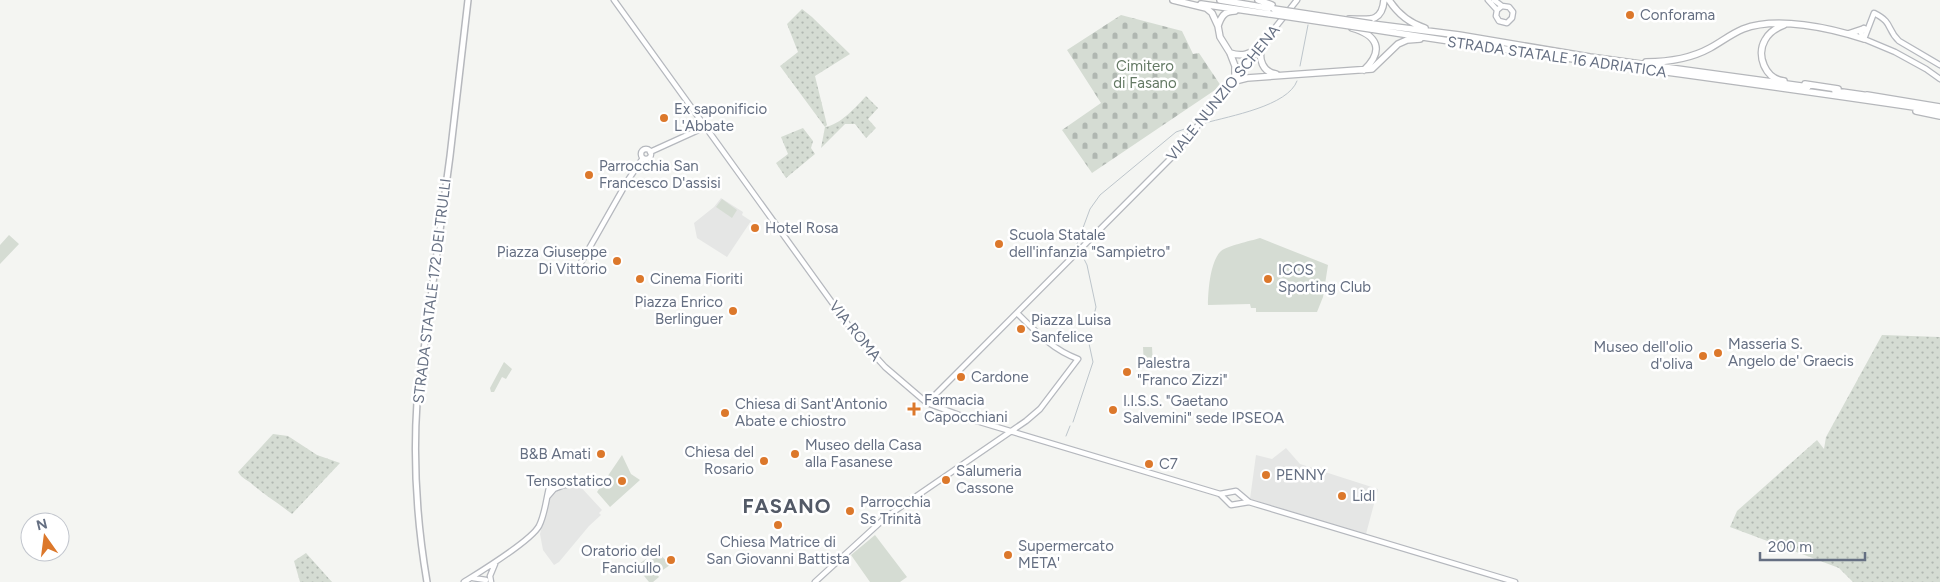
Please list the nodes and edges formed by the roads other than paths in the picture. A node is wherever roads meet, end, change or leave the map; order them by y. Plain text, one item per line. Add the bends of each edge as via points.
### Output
1 (468, 0) edge
2 (614, 0) edge
3 (1174, 0) edge
4 (1220, 0) edge
5 (1258, 0) edge
6 (1297, 0) edge
7 (1384, 0) edge
8 (1488, 0) edge
9 (1494, 0) edge
10 (1391, 2) edge
11 (1502, 6) junction
12 (1274, 10) junction
13 (1497, 10) junction
14 (1253, 11) junction
15 (1339, 22) junction
16 (1371, 24) junction
17 (1868, 24) junction
18 (1784, 25) junction
19 (1218, 26) junction
20 (1862, 29) junction
21 (1848, 34) junction
22 (1459, 35) junction
23 (1864, 39) junction
24 (1467, 44) junction
25 (1261, 47) junction
26 (1559, 52) junction
27 (1230, 53) junction
28 (1376, 62) junction
29 (1940, 66) edge
30 (1280, 75) junction
31 (1940, 79) edge
32 (1235, 81) junction
33 (1838, 96) junction
34 (1870, 96) junction
35 (1940, 107) edge
36 (1940, 111) edge
37 (1940, 116) edge
38 (705, 127) junction
39 (650, 152) junction
40 (643, 158) junction
41 (578, 268) dead end
42 (1018, 313) junction
43 (927, 403) junction
44 (1010, 431) junction
45 (1229, 492) junction
46 (1220, 494) junction
47 (1240, 495) junction
48 (548, 497) dead end
49 (1226, 499) junction
50 (1249, 502) junction
51 (1239, 503) junction
52 (495, 562) junction
53 (484, 570) junction
54 (470, 578) junction
55 (489, 580) edge
56 (427, 582) edge
57 (464, 582) edge
58 (815, 582) edge
59 (1515, 582) edge

1 - 56 main road, STRADA STATALE 172 DEI TRULLI via 417,402 418,509
2 - 38 street, VIA ROMA
3 - 14 highway, STRADA STATALE 16 ADRIATICA
3 - 19 highway via 1206,8
4 - 12 highway, STRADA STATALE 16 ADRIATICA
5 - 12 highway
6 - 25 street, VIALE NUNZIO SCHENA
7 - 16 highway via 1383,9
8 - 13 street
9 - 11 street
10 - 22 highway via 1409,22
11 - 13 street
11 - 13 street via 1512,10 1510,22 1504,24 1499,21
12 - 14 highway, STRADA STATALE 16 ADRIATICA
12 - 15 highway, STRADA STATALE 16 ADRIATICA, bridge
12 - 15 highway, STRADA STATALE 16 ADRIATICA, bridge
14 - 19 highway via 1224,13
15 - 16 highway, STRADA STATALE 16 ADRIATICA, bridge
15 - 28 highway, bridge via 1372,37 1377,48
16 - 22 highway, STRADA STATALE 16 ADRIATICA
16 - 24 highway, STRADA STATALE 16 ADRIATICA
17 - 20 street
17 - 23 street
17 - 29 street via 1874,13 1886,20 1899,41
18 - 21 highway via 1822,27
18 - 26 highway via 1751,27 1700,53 1668,61 1647,62
18 - 34 highway via 1770,33 1763,45 1763,62 1770,75 1780,80
19 - 27 highway via 1220,37
20 - 21 highway
20 - 23 street
21 - 23 highway
22 - 26 highway, STRADA STATALE 16 ADRIATICA
23 - 31 street via 1895,52
24 - 28 highway via 1407,40
24 - 33 highway, STRADA STATALE 16 ADRIATICA
25 - 27 highway via 1248,55
25 - 30 highway via 1259,58 1262,66 1270,73
25 - 32 street, VIALE NUNZIO SCHENA
26 - 34 highway, STRADA STATALE 16 ADRIATICA
27 - 32 highway via 1235,66
28 - 30 highway via 1364,70
30 - 32 highway
32 - 42 street, VIALE NUNZIO SCHENA via 1177,152
33 - 36 highway, STRADA STATALE 16 ADRIATICA
33 - 37 highway
34 - 35 highway, STRADA STATALE 16 ADRIATICA
38 - 39 street
38 - 43 street, VIA ROMA via 854,332 885,366
39 - 40 street via 648,158
39 - 40 street via 643,150 640,154
40 - 41 street
42 - 43 street, VIALE NUNZIO SCHENA
42 - 44 street via 1046,342 1078,359 1040,409
43 - 44 street, VIA ROMA
44 - 46 street, VIA ROMA
44 - 58 street via 886,517
45 - 46 street, VIA ROMA
45 - 47 street via 1236,491
45 - 49 street
46 - 49 street, VIA ROMA
47 - 50 street
47 - 51 street
48 - 52 street via 538,528
49 - 51 street via 1231,505
50 - 51 street
50 - 59 street
52 - 53 street
52 - 55 street
53 - 54 street
53 - 55 street
54 - 55 street
54 - 57 street

